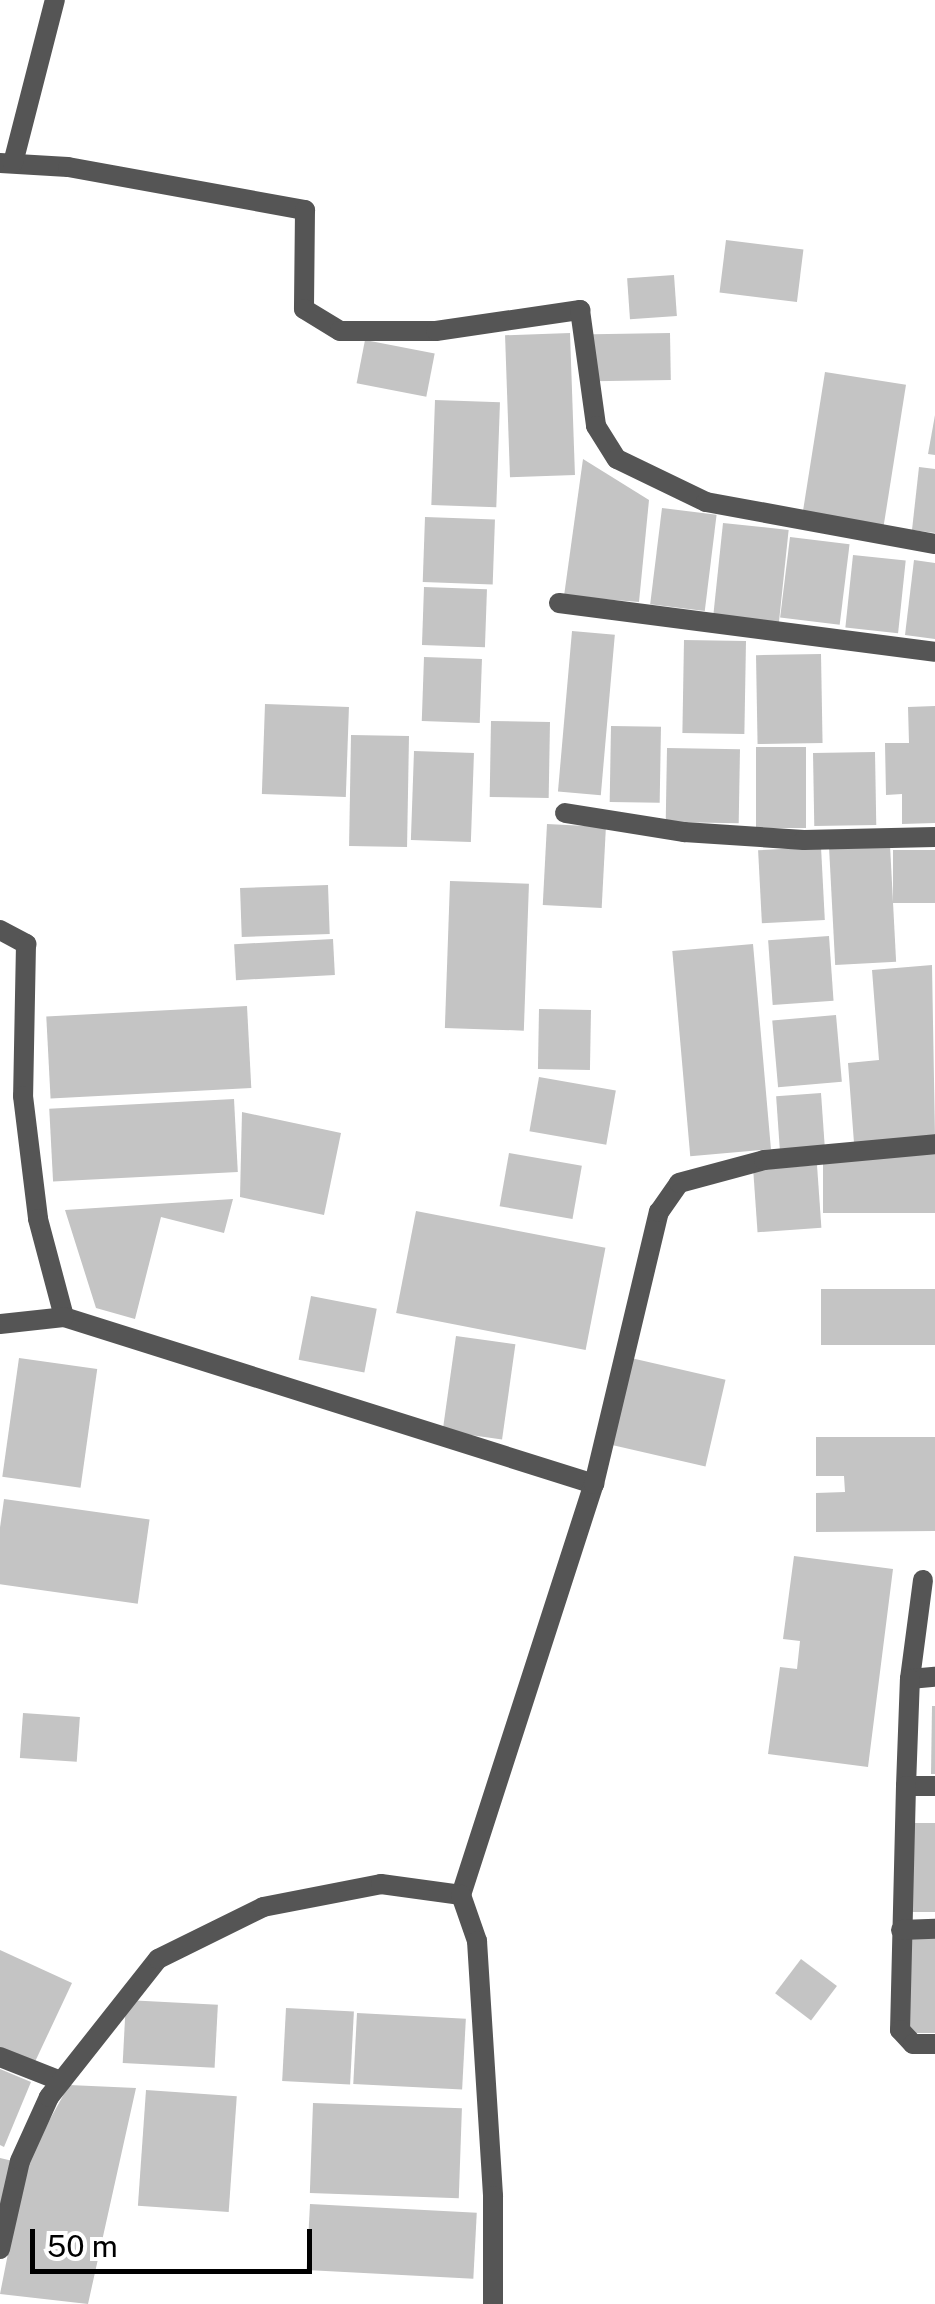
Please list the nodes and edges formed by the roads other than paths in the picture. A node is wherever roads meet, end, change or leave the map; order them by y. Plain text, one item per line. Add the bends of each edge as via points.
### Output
1 (54, 0) edge
2 (6, 163) edge
3 (935, 544) edge
4 (559, 602) dead end
5 (935, 652) edge
6 (564, 814) dead end
7 (935, 837) edge
8 (0, 930) edge
9 (935, 1144) edge
10 (64, 1318) junction
11 (0, 1324) edge
12 (594, 1484) junction
13 (923, 1580) dead end
14 (935, 1677) edge
15 (910, 1678) junction
16 (906, 1786) junction
17 (935, 1786) edge
18 (462, 1894) junction
19 (901, 1930) junction
20 (935, 1930) edge
21 (935, 2044) edge
22 (0, 2057) edge
23 (61, 2081) junction
24 (10, 2157) edge
25 (0, 2249) edge
26 (492, 2304) edge

1 - 2 street
2 - 3 street via 68,167 305,210 304,309 340,330 436,330 580,310 596,426 617,459 706,502
4 - 5 street
6 - 7 street via 804,840
8 - 10 street via 26,944 23,1096 38,1219
9 - 12 street via 764,1160 679,1183 659,1212
10 - 11 street
10 - 12 street
12 - 18 street
13 - 15 street
14 - 15 street
15 - 16 street
16 - 17 street
16 - 19 street
18 - 23 street via 381,1884 263,1907 158,1959
18 - 26 street via 478,1941
19 - 20 street
19 - 21 street via 900,2030 913,2044
22 - 23 street
23 - 24 street
24 - 25 street

